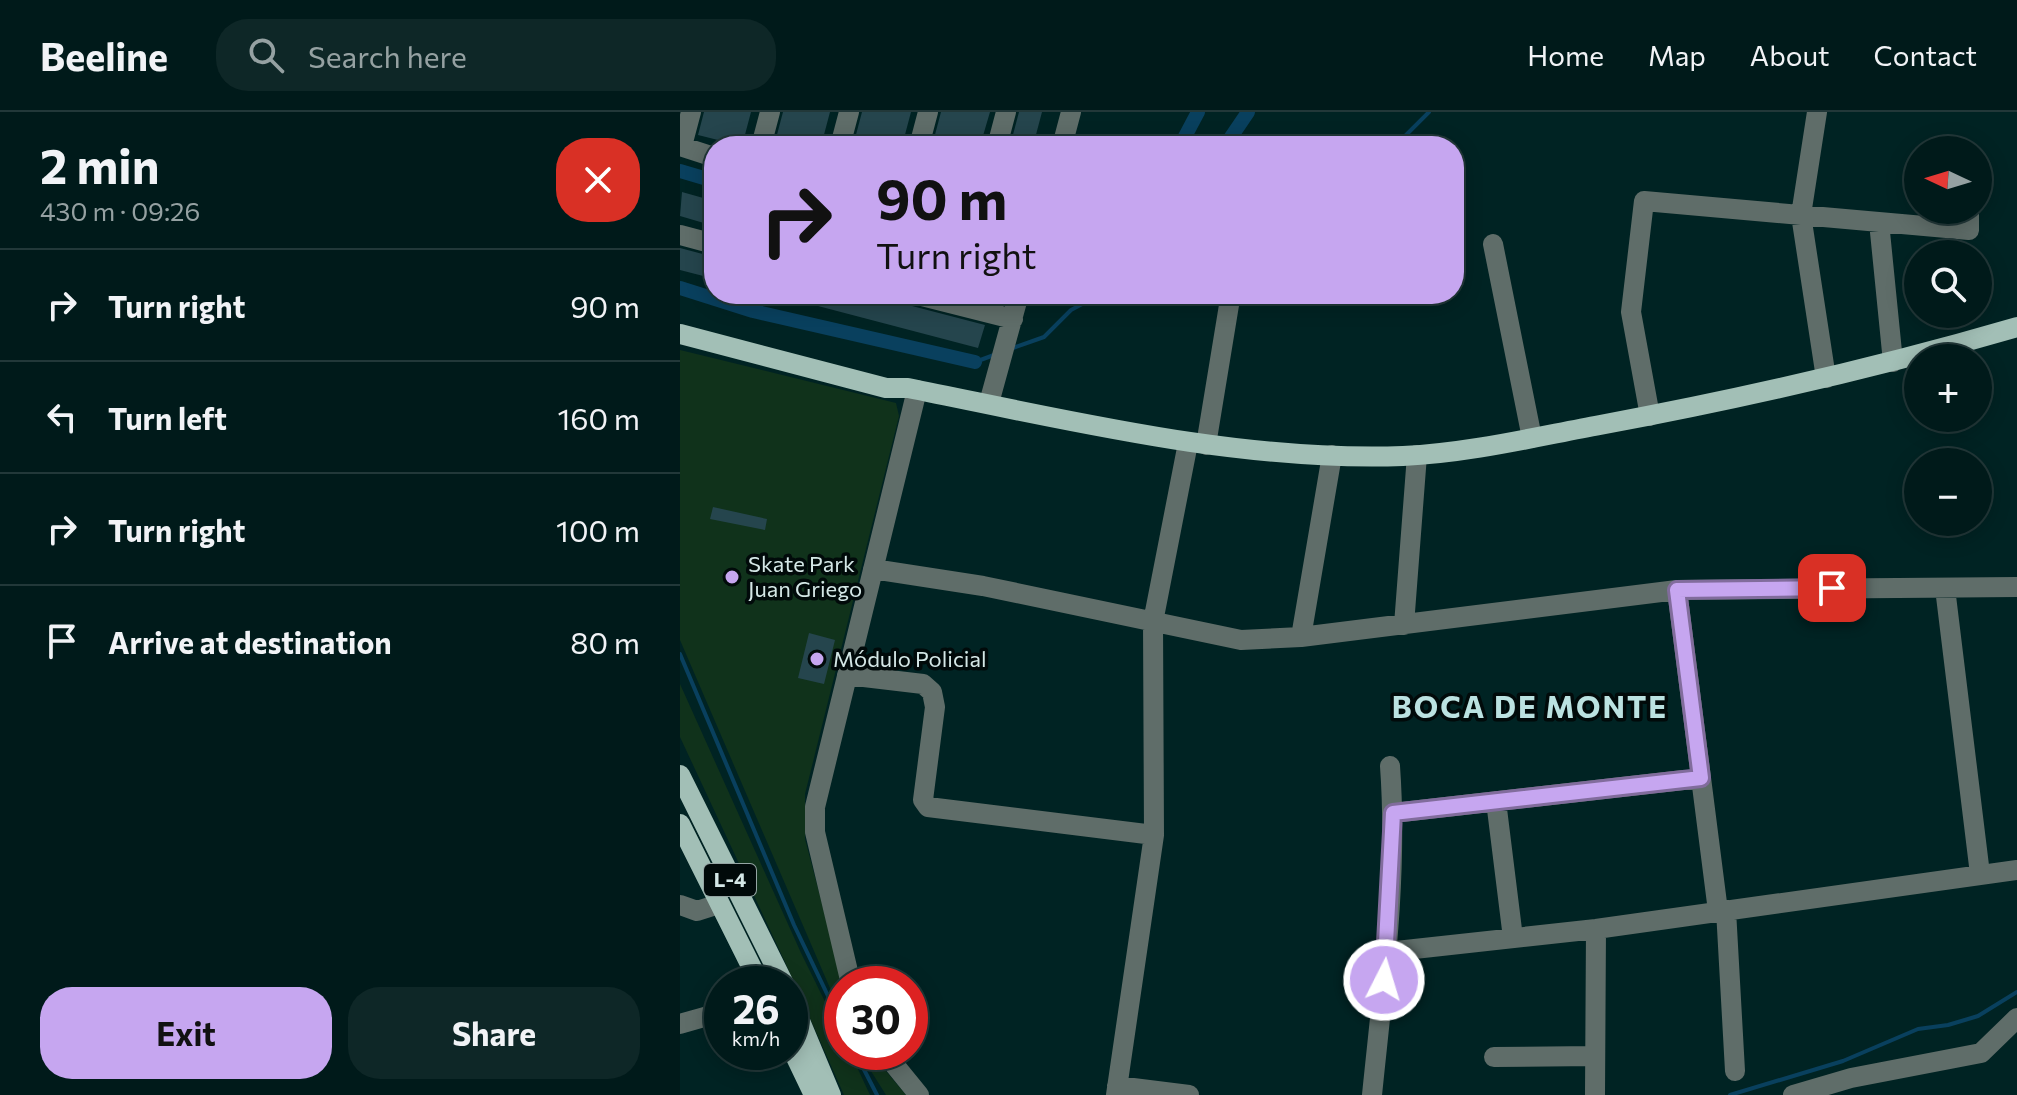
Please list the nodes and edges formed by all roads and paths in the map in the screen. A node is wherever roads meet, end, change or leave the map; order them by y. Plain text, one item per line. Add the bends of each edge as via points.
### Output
1 (691, 112) edge
2 (770, 112) edge
3 (849, 112) edge
4 (928, 112) edge
5 (1006, 112) edge
6 (1071, 112) edge
7 (1817, 112) edge
8 (764, 136) edge
9 (843, 136) edge
10 (922, 136) edge
11 (1000, 136) edge
12 (1065, 136) edge
13 (681, 146) edge
14 (704, 154) edge
15 (1801, 215) junction
16 (1879, 222) junction
17 (1969, 224) edge
18 (680, 235) edge
19 (704, 241) edge
20 (1493, 244) dead end
21 (954, 304) edge
22 (1017, 304) edge
23 (1229, 304) edge
24 (1013, 319) junction
25 (680, 321) edge
26 (2017, 327) edge
27 (680, 334) edge
28 (1893, 362) junction
29 (1826, 378) junction
30 (912, 389) junction
31 (992, 394) junction
32 (1650, 416) junction
33 (1532, 438) junction
34 (1197, 444) junction
35 (1332, 455) junction
36 (1417, 455) junction
37 (873, 569) junction
38 (2017, 587) edge
39 (1945, 588) junction
40 (1677, 590) junction
41 (1153, 622) junction
42 (1404, 625) junction
43 (1301, 637) junction
44 (847, 675) junction
45 (1390, 766) dead end
46 (680, 775) edge
47 (1701, 778) junction
48 (1496, 801) junction
49 (1393, 813) junction
50 (680, 824) edge
51 (1154, 835) junction
52 (2017, 870) edge
53 (1980, 874) junction
54 (719, 904) junction
55 (680, 905) edge
56 (1722, 911) junction
57 (1596, 929) junction
58 (1513, 938) junction
59 (1387, 952) junction
60 (751, 966) edge
61 (775, 966) edge
62 (847, 966) edge
63 (704, 1017) edge
64 (2017, 1018) edge
65 (680, 1024) edge
66 (808, 1040) edge
67 (1595, 1056) junction
68 (1494, 1057) dead end
69 (802, 1070) edge
70 (899, 1070) edge
71 (1735, 1071) dead end
72 (1117, 1090) edge
73 (814, 1095) edge
74 (831, 1095) edge
75 (919, 1095) edge
76 (1189, 1095) edge
77 (1372, 1095) edge
78 (1595, 1095) edge
79 (1793, 1095) edge

1 - 13 street
2 - 8 street
3 - 9 street
4 - 10 street
5 - 11 street
6 - 12 street
7 - 15 street
13 - 14 street
15 - 16 street
15 - 29 street
15 - 32 street via 1644,201 1631,312
16 - 17 street via 1969,230
16 - 28 street
18 - 19 street
20 - 33 street
21 - 24 street
22 - 24 street
23 - 34 street
24 - 31 street
25 - 30 main road via 887,376
26 - 28 main road
27 - 30 main road via 886,388
28 - 29 main road
29 - 32 main road
30 - 31 main road
30 - 37 street
31 - 34 main road
32 - 33 main road
33 - 36 main road
34 - 35 main road
34 - 41 street
35 - 36 main road
35 - 43 street
36 - 42 street
37 - 41 street
37 - 44 street
38 - 39 street
39 - 40 street
39 - 53 street
40 - 42 street
40 - 47 street
41 - 43 street via 1241,640
41 - 51 street
42 - 43 street
44 - 51 street via 923,684 932,692 935,707 923,800 928,807
44 - 62 street via 815,807 815,832
45 - 49 street
46 - 61 main road, L-4
47 - 48 street
47 - 56 street
48 - 49 street
48 - 58 street
49 - 59 street
50 - 54 main road, L-4
51 - 72 street
52 - 53 street
53 - 56 street
54 - 55 street via 697,911
54 - 60 main road, L-4
56 - 57 street
56 - 71 street
57 - 58 street
57 - 67 street
58 - 59 street
59 - 77 street
63 - 65 street
64 - 79 street via 1981,1053
66 - 74 main road
67 - 68 street
67 - 78 street
69 - 73 main road
70 - 75 street
72 - 76 street

